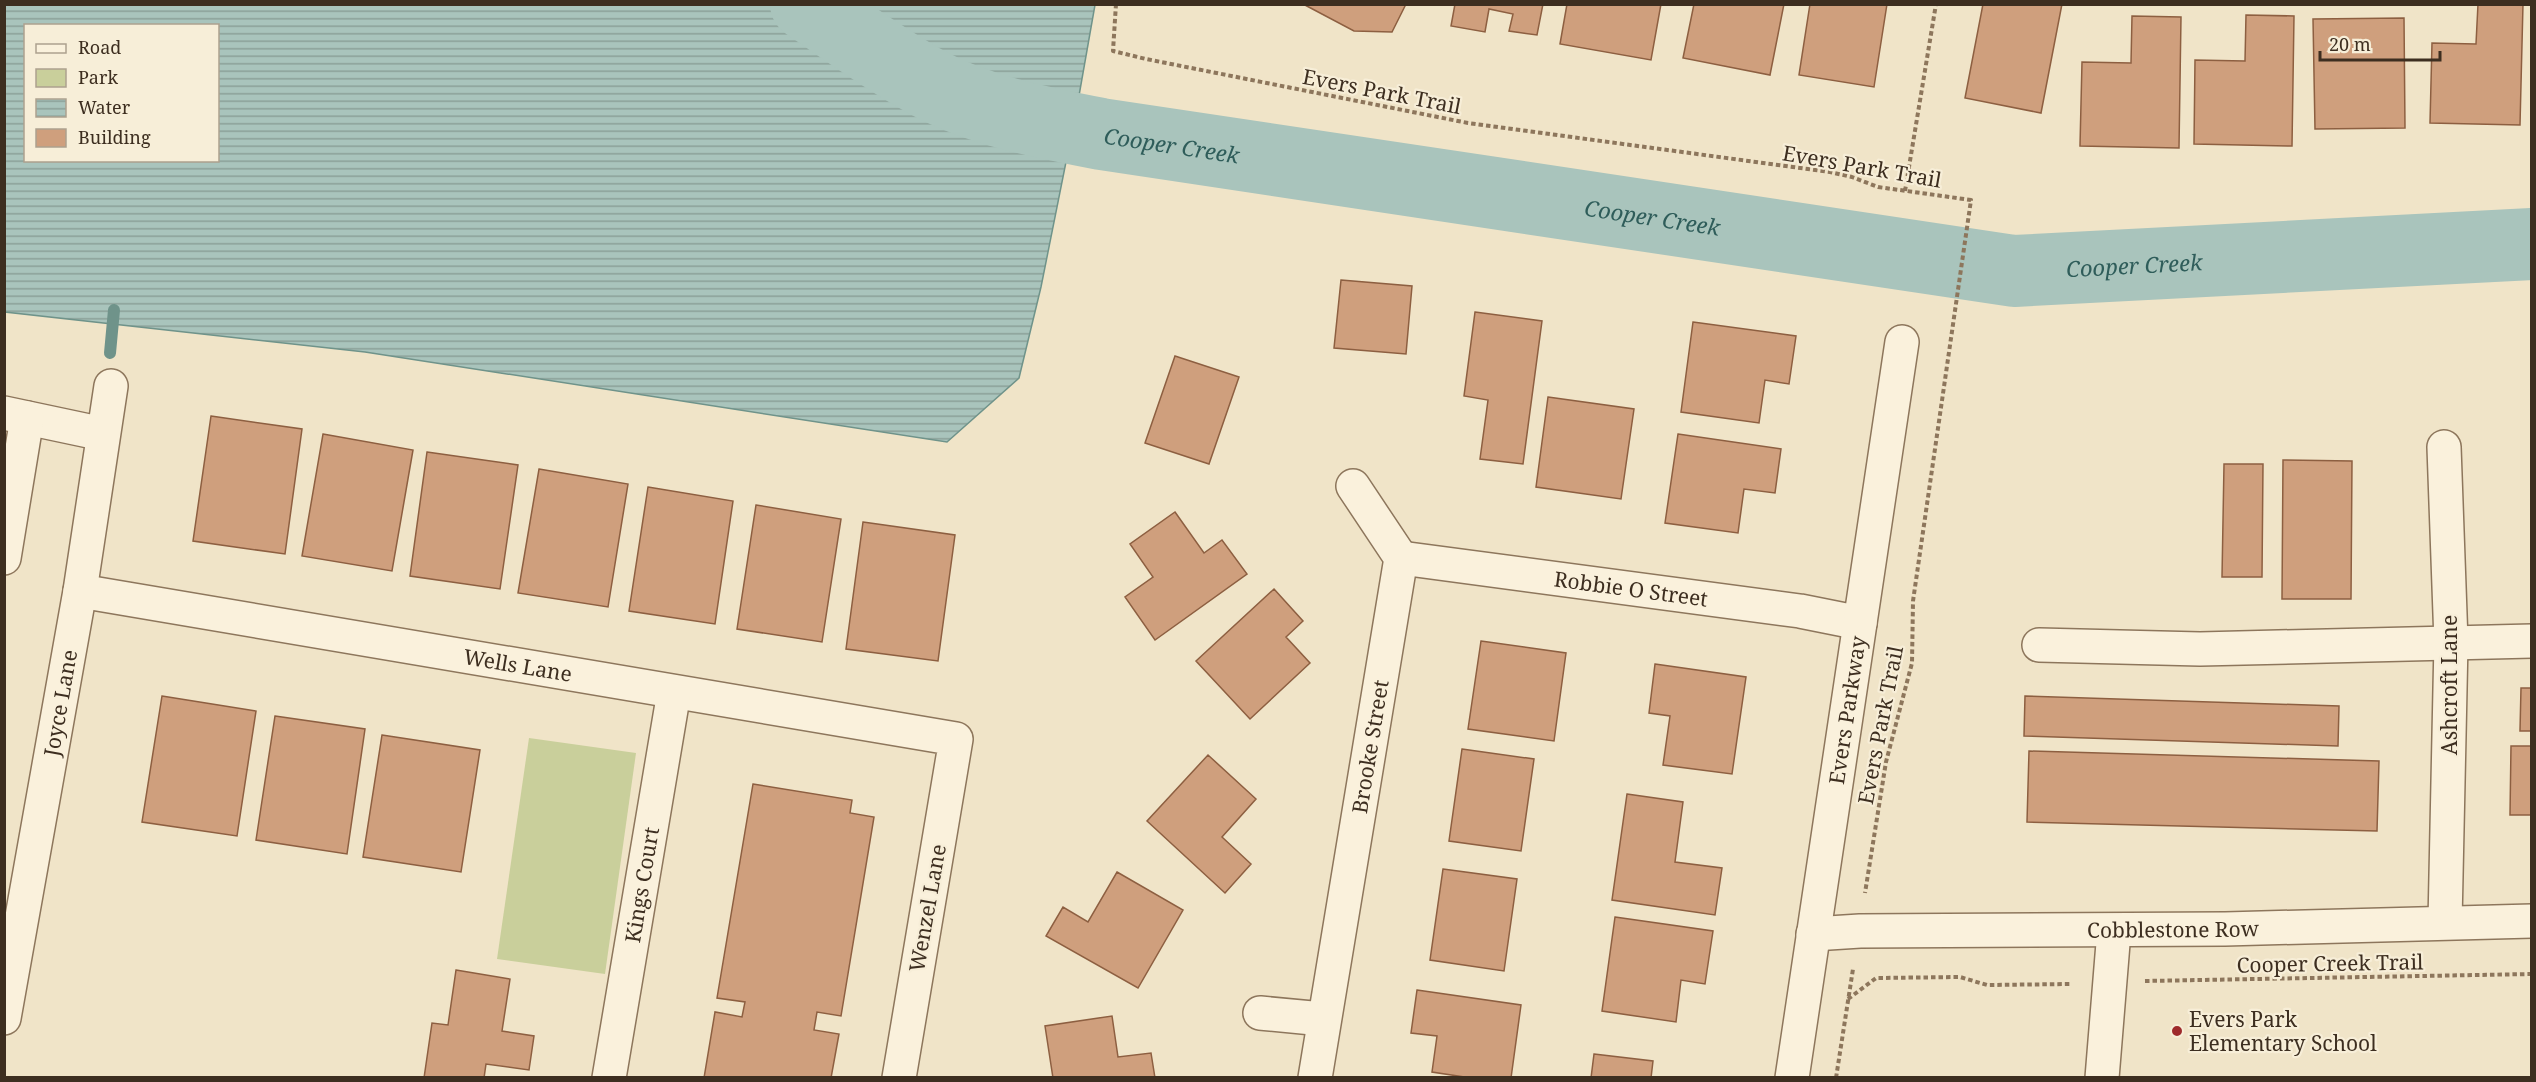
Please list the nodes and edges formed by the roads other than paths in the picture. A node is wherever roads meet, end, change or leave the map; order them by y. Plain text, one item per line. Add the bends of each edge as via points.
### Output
1 (1902, 342) dead end
2 (111, 386) dead end
3 (16, 415) edge
4 (103, 434) junction
5 (2444, 447) dead end
6 (1353, 486) dead end
7 (4, 558) edge
8 (1401, 558) junction
9 (80, 591) junction
10 (1860, 623) junction
11 (2532, 641) edge
12 (2451, 642) junction
13 (2039, 645) dead end
14 (674, 692) junction
15 (956, 739) joint
16 (2532, 921) edge
17 (2445, 922) junction
18 (2114, 930) junction
19 (1813, 934) junction
20 (6, 1000) edge
21 (1260, 1013) dead end
22 (1323, 1019) junction
23 (609, 1077) edge
24 (899, 1077) edge
25 (1315, 1077) edge
26 (1792, 1077) edge
27 (2102, 1077) edge

1 - 10 street, Evers Parkway
2 - 4 street, Joyce Lane
3 - 4 street
3 - 7 street
4 - 9 street, Joyce Lane
5 - 12 street, Ashcroft Lane
6 - 8 street
8 - 10 street, Robbie O Street via 1800,611
8 - 22 street, Brooke Street
9 - 14 street, Wells Lane
9 - 20 street, Joyce Lane
10 - 19 street, Evers Parkway
11 - 12 street
12 - 13 street via 2200,649
12 - 17 street, Ashcroft Lane
14 - 15 street, Wells Lane
14 - 23 street, Kings Court
15 - 24 street, Wenzel Lane
16 - 17 street, Cobblestone Row
17 - 18 street, Cobblestone Row
18 - 19 street, Cobblestone Row
18 - 27 street
19 - 26 street, Evers Parkway
21 - 22 street
22 - 25 street, Brooke Street

